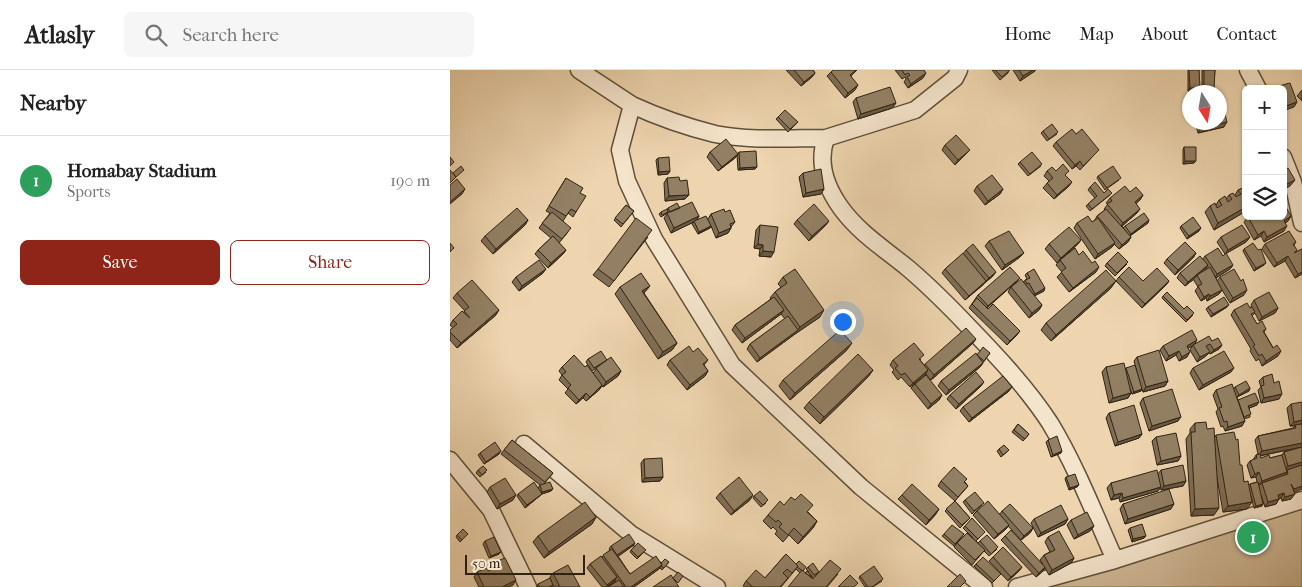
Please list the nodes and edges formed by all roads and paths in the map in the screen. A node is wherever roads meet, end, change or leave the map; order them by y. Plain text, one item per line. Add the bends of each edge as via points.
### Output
1 (580, 70) edge
2 (960, 70) edge
3 (1248, 70) edge
4 (1256, 85) edge
5 (632, 105) junction
6 (826, 138) junction
7 (1287, 166) edge
8 (1302, 223) edge
9 (524, 444) dead end
10 (450, 460) edge
11 (1302, 500) edge
12 (1115, 560) junction
13 (528, 587) edge
14 (717, 587) edge
15 (984, 587) edge
16 (1017, 587) edge

1 - 5 street
2 - 6 street via 956,78 915,110
3 - 4 street
5 - 6 street via 716,134 761,139
5 - 15 street via 620,150 627,181 654,240 732,365 861,487
6 - 12 street via 822,164 827,185 842,209 969,327 1026,392 1054,431
7 - 8 street
9 - 14 street via 631,534
10 - 13 street via 491,510
11 - 12 street
12 - 16 street

